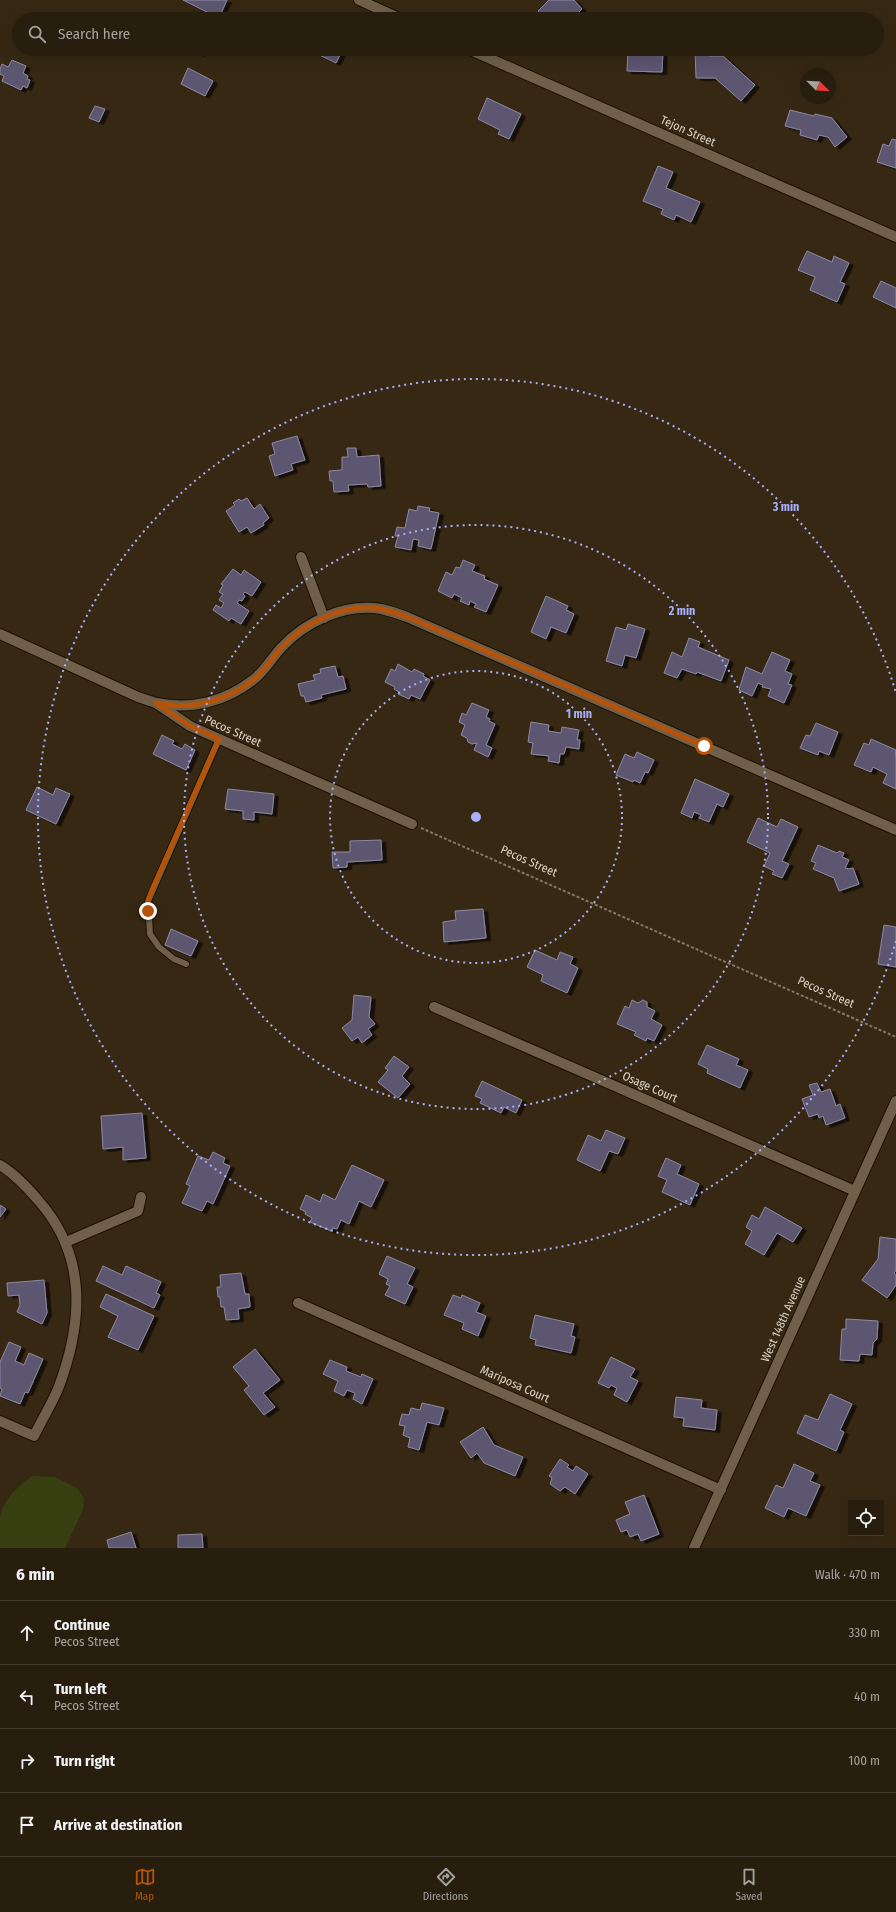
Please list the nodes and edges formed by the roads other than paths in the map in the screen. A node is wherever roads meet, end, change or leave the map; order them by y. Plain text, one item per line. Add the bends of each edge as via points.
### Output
1 (359, 0) edge
2 (386, 12) edge
3 (484, 56) edge
4 (896, 237) edge
5 (301, 557) dead end
6 (324, 618) junction
7 (0, 634) edge
8 (156, 703) junction
9 (219, 739) junction
10 (412, 824) road end
11 (896, 830) edge
12 (186, 964) dead end
13 (434, 1006) dead end
14 (896, 1101) edge
15 (0, 1165) edge
16 (855, 1191) junction
17 (141, 1197) dead end
18 (66, 1242) junction
19 (298, 1303) dead end
20 (0, 1421) edge
21 (720, 1490) junction
22 (694, 1548) edge

1 - 2 street
3 - 4 street, Tejon Street
5 - 6 street
6 - 8 street, Pecos Street via 297,633 280,648 260,674 222,699 200,705 177,706
6 - 11 street, Pecos Street via 361,609 381,609 408,617
7 - 8 street, Pecos Street
8 - 9 street, Pecos Street via 190,726
9 - 10 street, Pecos Street
9 - 12 lane via 148,901 150,934 174,959
13 - 16 street, Osage Court
14 - 16 street, West 148th Avenue
15 - 18 street via 10,1171 45,1208
16 - 21 street, West 148th Avenue
17 - 18 street via 138,1211
18 - 20 street via 78,1293 72,1340 57,1390 34,1436
19 - 21 street, Mariposa Court
21 - 22 street, West 148th Avenue

